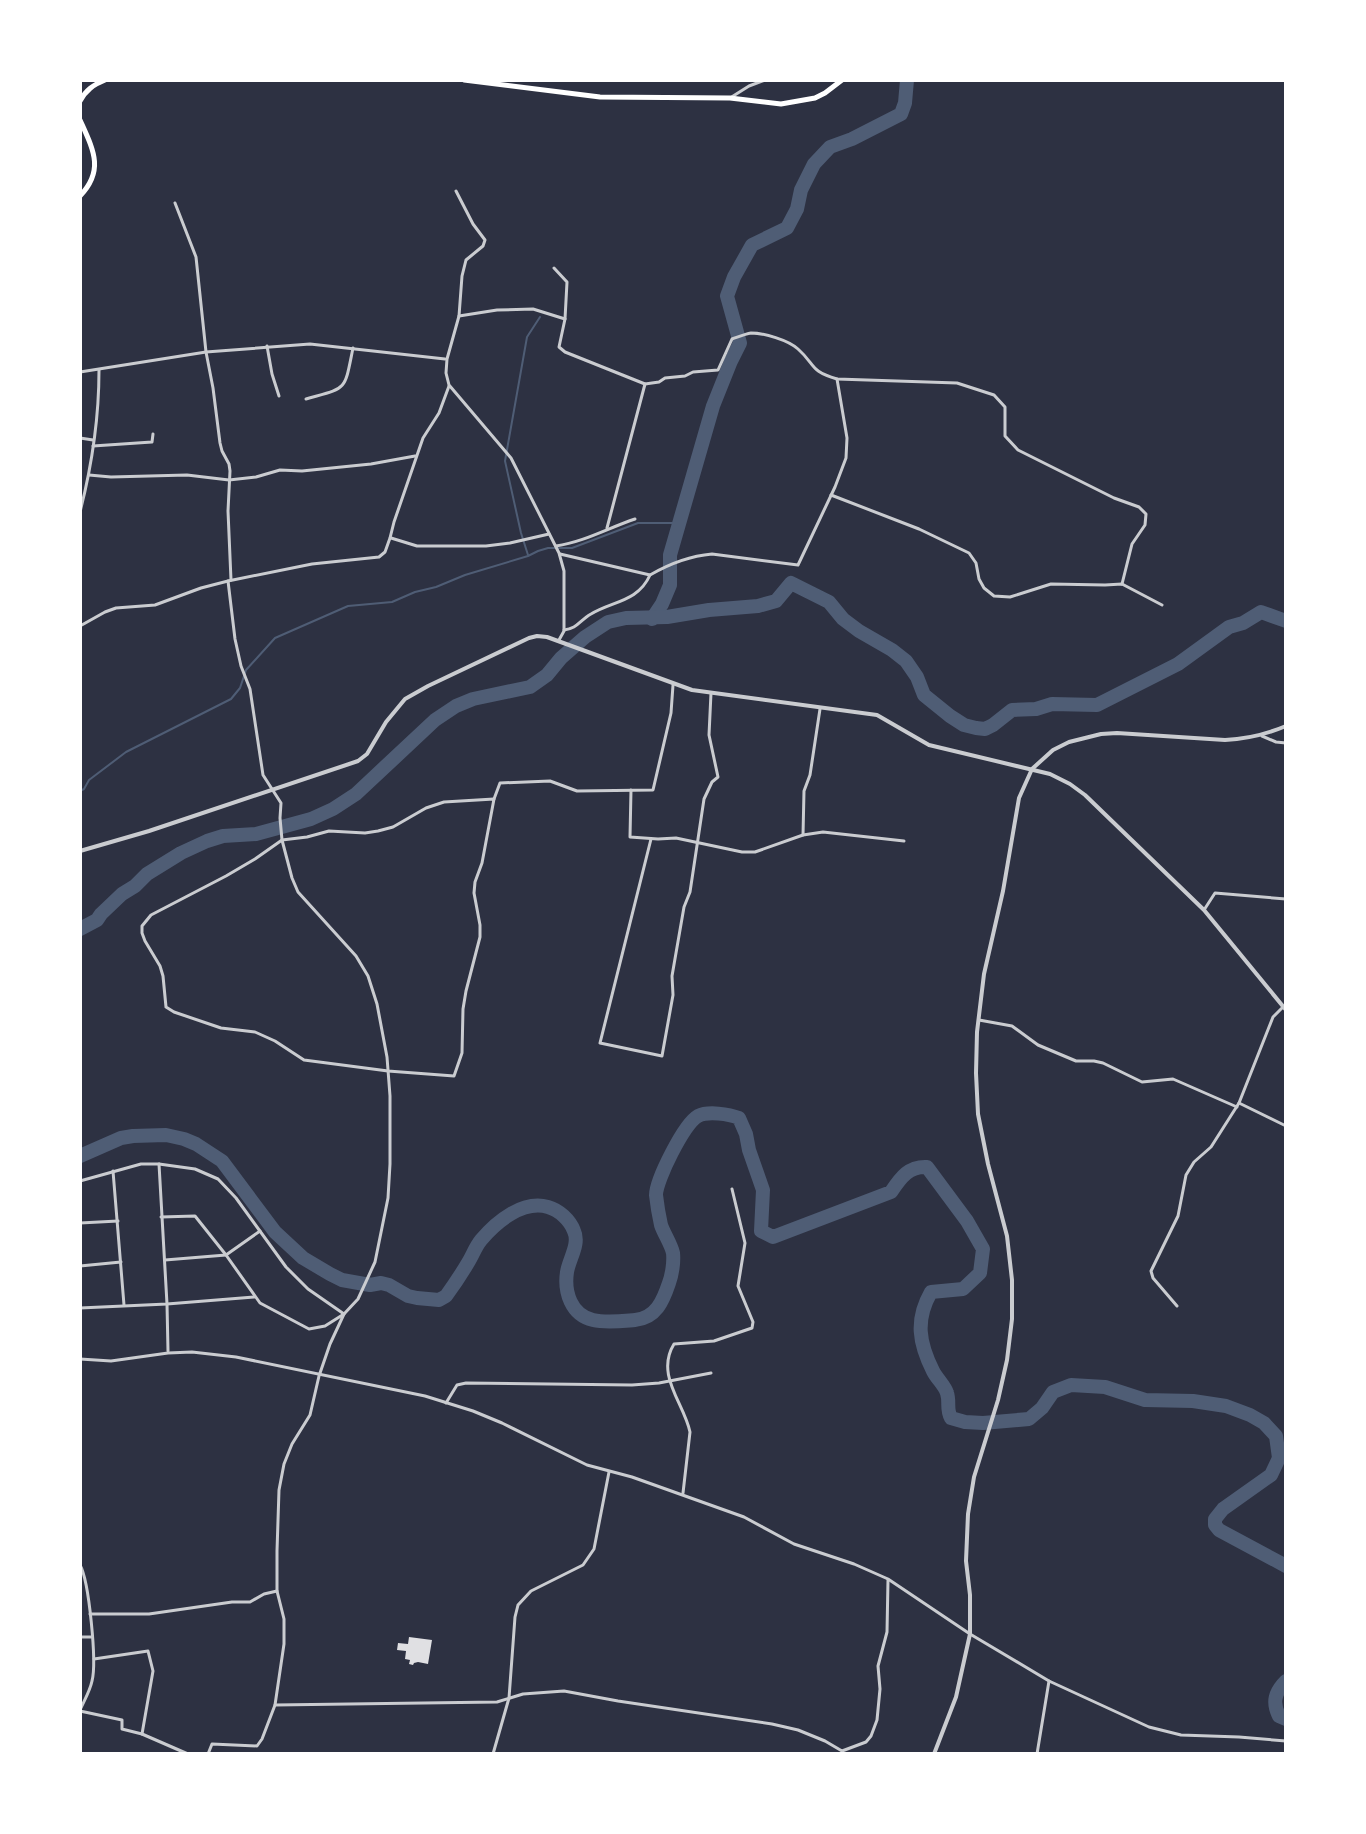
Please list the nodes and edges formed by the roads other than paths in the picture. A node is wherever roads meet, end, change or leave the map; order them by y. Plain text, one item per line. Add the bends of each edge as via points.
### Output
1 (105, 80) edge
2 (464, 80) edge
3 (765, 80) edge
4 (842, 80) edge
5 (730, 98) junction
6 (80, 101) edge
7 (80, 120) edge
8 (456, 191) dead end
9 (80, 196) edge
10 (175, 203) dead end
11 (554, 268) dead end
12 (459, 316) junction
13 (565, 319) junction
14 (267, 346) junction
15 (353, 348) junction
16 (206, 352) junction
17 (447, 359) junction
18 (99, 370) junction
19 (80, 372) edge
20 (837, 379) junction
21 (645, 384) junction
22 (449, 385) junction
23 (279, 396) dead end
24 (306, 399) dead end
25 (153, 434) dead end
26 (80, 438) edge
27 (93, 440) junction
28 (93, 446) junction
29 (416, 456) junction
30 (89, 475) junction
31 (229, 480) junction
32 (831, 495) junction
33 (80, 512) edge
34 (635, 519) dead end
35 (607, 528) junction
36 (549, 534) junction
37 (390, 538) junction
38 (555, 547) junction
39 (559, 553) junction
40 (650, 575) junction
41 (229, 581) junction
42 (1122, 584) junction
43 (1162, 605) dead end
44 (80, 626) edge
45 (564, 631) junction
46 (559, 641) junction
47 (673, 685) junction
48 (711, 693) junction
49 (820, 707) junction
50 (1286, 726) edge
51 (1259, 734) junction
52 (1286, 743) edge
53 (1032, 769) junction
54 (270, 789) junction
55 (631, 790) junction
56 (494, 799) junction
57 (803, 835) junction
58 (282, 838) junction
59 (651, 839) junction
60 (698, 841) junction
61 (904, 841) dead end
62 (80, 851) edge
63 (1286, 899) edge
64 (1204, 910) junction
65 (1285, 1009) edge
66 (979, 1020) junction
67 (388, 1071) junction
68 (1238, 1105) junction
69 (1286, 1126) edge
70 (159, 1164) junction
71 (113, 1171) junction
72 (80, 1181) edge
73 (732, 1189) dead end
74 (161, 1217) junction
75 (118, 1221) junction
76 (80, 1223) edge
77 (260, 1231) junction
78 (226, 1255) junction
79 (165, 1260) junction
80 (121, 1262) junction
81 (80, 1266) edge
82 (254, 1297) junction
83 (167, 1304) junction
84 (124, 1305) junction
85 (1177, 1306) dead end
86 (80, 1308) edge
87 (344, 1314) junction
88 (168, 1353) junction
89 (80, 1359) edge
90 (711, 1373) dead end
91 (319, 1376) junction
92 (669, 1381) junction
93 (446, 1403) junction
94 (609, 1472) junction
95 (683, 1493) junction
96 (80, 1565) edge
97 (888, 1579) junction
98 (277, 1591) junction
99 (90, 1614) junction
100 (970, 1634) junction
101 (80, 1637) edge
102 (91, 1637) junction
103 (94, 1659) junction
104 (1049, 1681) junction
105 (509, 1698) junction
106 (275, 1705) junction
107 (80, 1711) edge
108 (142, 1734) junction
109 (1286, 1741) edge
110 (842, 1753) edge
111 (188, 1754) edge
112 (208, 1754) edge
113 (493, 1754) edge
114 (934, 1754) edge
115 (1037, 1754) edge

1 - 6 main road
2 - 5 main road via 600,97
3 - 5 street
4 - 5 main road via 815,98 793,103
7 - 9 main road via 96,158 90,185
8 - 12 street via 485,240 466,260
10 - 16 street via 196,257
11 - 13 street via 567,282
12 - 13 street via 533,309
12 - 17 street
13 - 21 street via 559,347 565,352
14 - 15 street
14 - 16 street
14 - 23 street
15 - 17 street
15 - 24 street via 340,389
16 - 18 street
16 - 31 street
17 - 22 street
18 - 19 street
18 - 27 street
20 - 21 street via 811,366 796,346 750,333 732,339 718,370
20 - 32 street via 846,458
20 - 42 street via 957,383 994,395 1005,407 1005,436 1018,450 1146,514
21 - 35 street
22 - 29 street
22 - 36 street via 511,458
25 - 28 street via 152,442
26 - 27 street
27 - 28 street
28 - 30 street
29 - 31 street
29 - 37 street
30 - 31 street
30 - 33 street
31 - 41 street
32 - 40 street via 798,565 712,554 677,561
32 - 42 street via 969,553 984,588 994,596 1010,597 1051,584
34 - 35 street
35 - 38 street
36 - 37 street via 486,546 417,546
36 - 38 street
37 - 41 street via 379,557
38 - 39 street
39 - 40 street
39 - 45 street
40 - 45 street via 633,595
41 - 44 street via 155,605 116,608
41 - 54 street via 238,653
42 - 43 street
45 - 46 street
46 - 47 street
46 - 54 street via 529,638 428,686 405,699 358,761
47 - 48 street
47 - 55 street via 653,790
48 - 49 street
48 - 60 street via 709,735 718,777 704,799
49 - 53 street via 877,715 929,745
49 - 57 street via 804,791
50 - 51 street
51 - 52 street
51 - 53 street via 1225,740 1101,734 1053,750
53 - 64 street via 1085,795
53 - 66 street via 1019,798
54 - 58 street via 281,803
54 - 62 street
55 - 56 street via 577,791 550,781 500,783
55 - 59 street via 630,837
56 - 58 street via 444,802 380,831
56 - 67 street via 475,882 480,937 454,1076
57 - 60 street via 755,852
57 - 61 street via 823,832
58 - 67 street via 298,892 368,976
58 - 67 street via 255,859 151,915 142,926 163,976 166,1007 221,1028 255,1032 304,1060
59 - 60 street
59 - 60 street via 600,1043 662,1056
63 - 64 street via 1215,893
64 - 65 street
65 - 68 street via 1273,1017
66 - 68 street via 1012,1026 1038,1045 1076,1061 1103,1063 1142,1082 1173,1079
66 - 100 street via 980,1131 1007,1236 1012,1319 998,1400 968,1514
67 - 87 street via 388,1198 375,1262 358,1299
68 - 69 street
68 - 85 street via 1186,1175 1178,1216 1151,1271
70 - 71 street
70 - 74 street
70 - 77 street via 195,1169 218,1179
71 - 72 street
71 - 75 street
73 - 92 street via 745,1243 738,1286 752,1328 714,1341 674,1344
74 - 78 street via 195,1216
74 - 79 street
75 - 76 street
75 - 80 street
77 - 78 street
77 - 87 street via 308,1289
78 - 79 street
78 - 82 street
79 - 83 street
80 - 81 street
80 - 84 street
82 - 83 street
82 - 87 street via 309,1329
83 - 84 street
83 - 88 street
84 - 86 street
87 - 91 street
88 - 89 street via 111,1361
88 - 91 street via 236,1357
90 - 92 street
91 - 93 street
91 - 98 street via 310,1415 284,1464 277,1517
92 - 93 street via 466,1383 457,1385
92 - 95 street via 690,1432
93 - 94 street
94 - 95 street
94 - 105 street via 594,1549 583,1565 531,1591 518,1605
95 - 97 street via 794,1544
96 - 99 street
97 - 100 street
97 - 110 street via 877,1720 866,1742
98 - 99 street via 250,1602 149,1614
98 - 106 street via 284,1644
99 - 102 street
100 - 104 street
100 - 114 street via 956,1697
101 - 102 street
102 - 103 street
103 - 107 street via 92,1683
103 - 108 street via 148,1651 153,1671
104 - 109 street via 1149,1727 1181,1735
104 - 115 street
105 - 106 street
105 - 110 street via 564,1691 772,1724 825,1741
105 - 113 street
106 - 112 street via 257,1746 212,1744
107 - 108 street via 122,1720 122,1729
108 - 111 street

